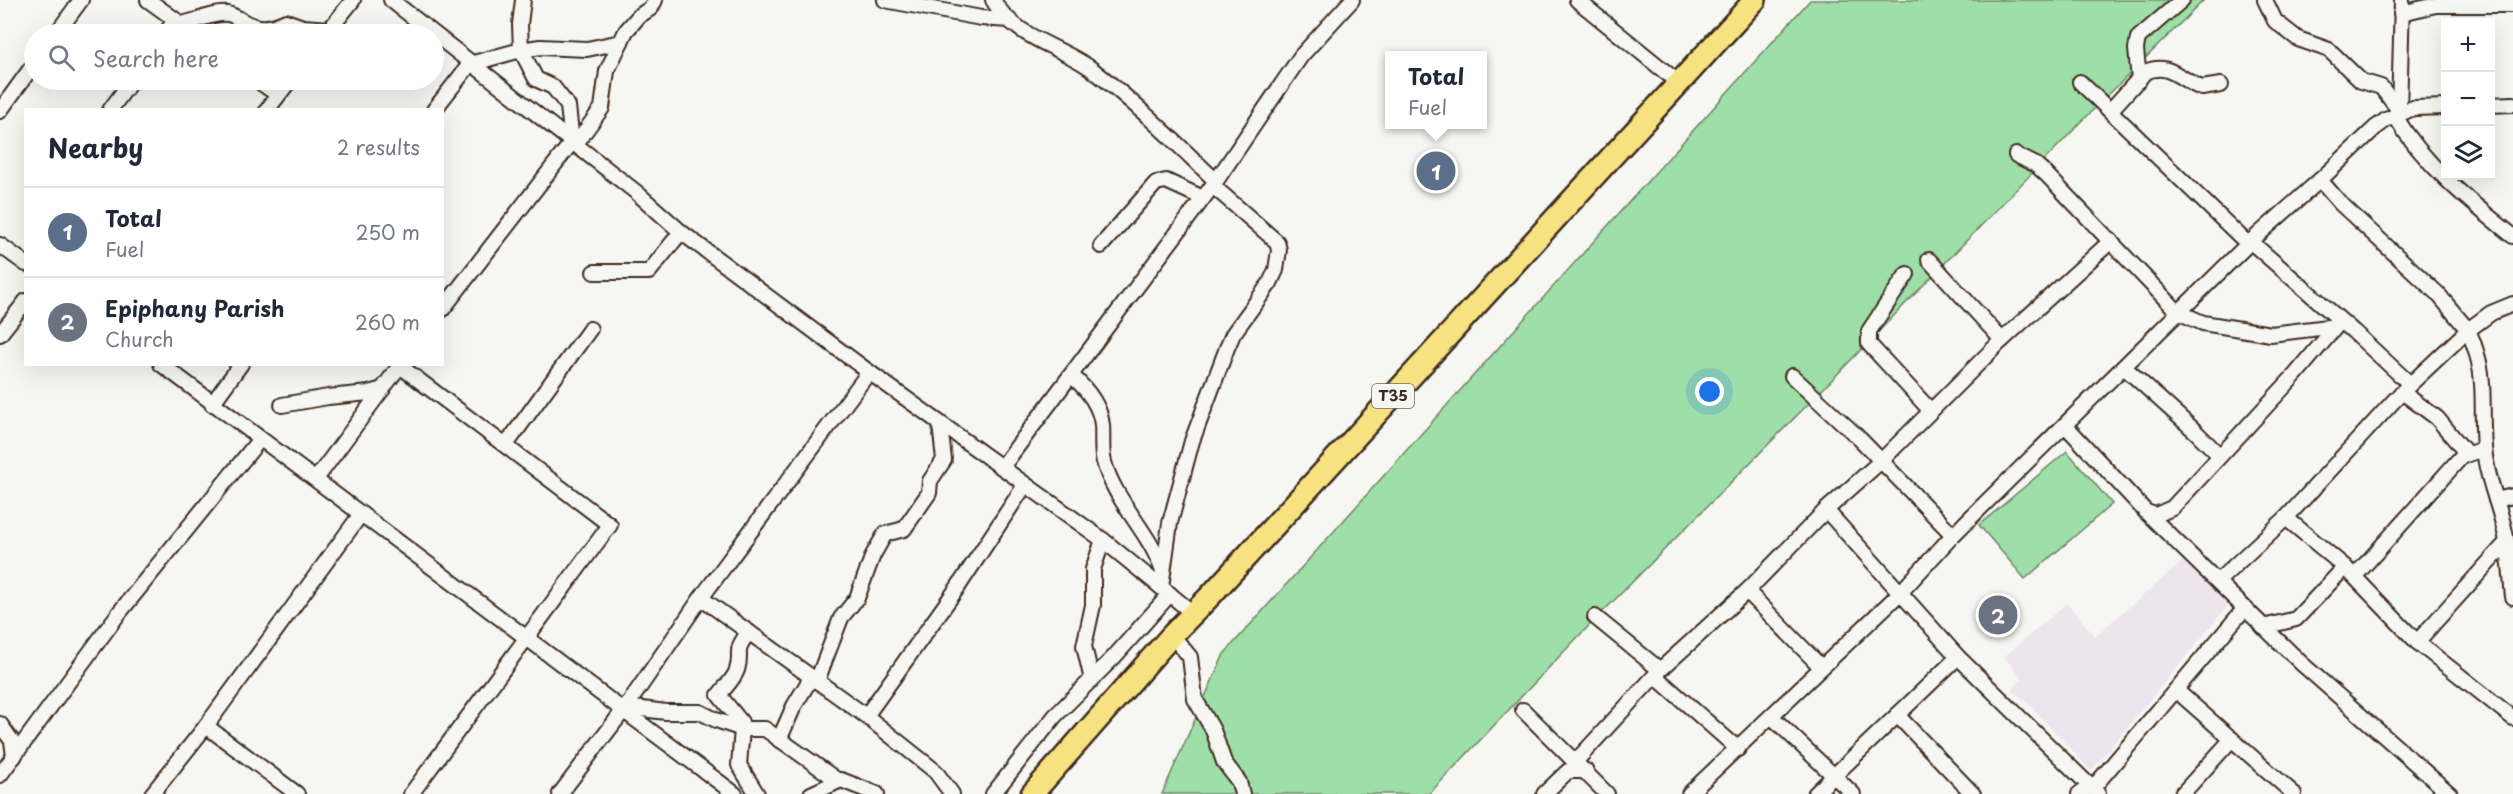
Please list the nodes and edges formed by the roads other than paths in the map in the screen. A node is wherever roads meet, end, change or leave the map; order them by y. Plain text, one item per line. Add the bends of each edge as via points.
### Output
1 (81, 0) edge
2 (148, 0) edge
3 (353, 0) edge
4 (391, 0) edge
5 (523, 0) edge
6 (655, 0) edge
7 (885, 0) edge
8 (993, 0) edge
9 (1352, 0) edge
10 (1577, 0) edge
11 (1755, 0) edge
12 (2182, 0) edge
13 (2265, 0) edge
14 (2513, 5) edge
15 (2402, 6) edge
16 (1010, 20) junction
17 (178, 22) junction
18 (63, 24) edge
19 (181, 24) edge
20 (250, 24) edge
21 (280, 24) edge
22 (294, 24) edge
23 (334, 24) edge
24 (421, 24) edge
25 (621, 42) junction
26 (444, 43) edge
27 (521, 50) junction
28 (470, 64) junction
29 (24, 78) edge
30 (2139, 80) junction
31 (2080, 82) dead end
32 (1679, 83) junction
33 (2221, 85) dead end
34 (125, 90) edge
35 (271, 90) edge
36 (282, 90) edge
37 (278, 95) junction
38 (2513, 104) edge
39 (2495, 105) edge
40 (2441, 107) edge
41 (111, 108) edge
42 (268, 108) edge
43 (436, 108) edge
44 (0, 111) edge
45 (2110, 111) junction
46 (2397, 113) junction
47 (573, 144) junction
48 (2016, 155) dead end
49 (2320, 180) junction
50 (1214, 183) junction
51 (1203, 198) junction
52 (681, 232) junction
53 (2513, 236) edge
54 (2111, 241) junction
55 (2249, 243) junction
56 (0, 245) edge
57 (1101, 246) dead end
58 (1929, 260) dead end
59 (24, 263) edge
60 (594, 272) dead end
61 (1907, 274) dead end
62 (24, 304) edge
63 (2513, 304) edge
64 (444, 305) edge
65 (2178, 312) junction
66 (2338, 324) junction
67 (590, 329) dead end
68 (2468, 330) junction
69 (0, 334) edge
70 (2002, 340) junction
71 (164, 366) edge
72 (240, 366) edge
73 (399, 366) edge
74 (401, 366) edge
75 (2124, 367) junction
76 (869, 372) junction
77 (1071, 375) junction
78 (1792, 376) dead end
79 (2406, 388) junction
80 (383, 389) junction
81 (212, 404) junction
82 (282, 405) dead end
83 (1930, 410) junction
84 (940, 424) junction
85 (2065, 425) junction
86 (260, 439) junction
87 (507, 445) junction
88 (2484, 449) junction
89 (2467, 454) junction
90 (2218, 456) junction
91 (1881, 461) junction
92 (1002, 466) junction
93 (316, 479) junction
94 (1025, 485) junction
95 (2513, 496) edge
96 (2496, 500) junction
97 (1826, 510) junction
98 (2146, 512) junction
99 (362, 514) junction
100 (2286, 518) junction
101 (1953, 535) junction
102 (1103, 540) junction
103 (2507, 542) junction
104 (1163, 572) junction
105 (2350, 572) junction
106 (2218, 581) junction
107 (1166, 590) junction
108 (1748, 591) junction
109 (1900, 593) junction
110 (2513, 597) edge
111 (701, 598) junction
112 (2245, 608) junction
113 (1194, 614) junction
114 (1595, 617) dead end
115 (2263, 627) junction
116 (749, 632) junction
117 (1172, 635) junction
118 (526, 639) junction
119 (2417, 642) junction
120 (1958, 657) junction
121 (1821, 667) junction
122 (1657, 673) junction
123 (814, 680) junction
124 (1092, 680) junction
125 (2177, 691) junction
126 (624, 709) junction
127 (1523, 710) dead end
128 (866, 716) junction
129 (1897, 716) junction
130 (1772, 717) junction
131 (2513, 718) edge
132 (0, 724) edge
133 (206, 726) junction
134 (742, 729) junction
135 (2232, 739) junction
136 (779, 740) junction
137 (1738, 749) junction
138 (14, 757) junction
139 (1576, 761) junction
140 (1586, 771) junction
141 (1834, 775) junction
142 (0, 776) edge
143 (837, 780) junction
144 (2095, 791) edge
145 (152, 794) edge
146 (297, 794) edge
147 (411, 794) edge
148 (560, 794) edge
149 (735, 794) edge
150 (757, 794) edge
151 (811, 794) edge
152 (877, 794) edge
153 (952, 794) edge
154 (993, 794) edge
155 (1032, 794) edge
156 (1242, 794) edge
157 (1544, 794) edge
158 (1607, 794) edge
159 (1689, 794) edge
160 (1815, 794) edge
161 (1853, 794) edge
162 (1973, 794) edge
163 (2079, 794) edge
164 (2182, 794) edge
165 (2294, 794) edge
166 (2450, 794) edge

1 - 18 street
2 - 17 street
3 - 23 street
4 - 24 street
5 - 27 street
6 - 25 street via 632,23
7 - 16 street
8 - 16 street
9 - 50 street via 1300,56
10 - 32 street
11 - 32 highway, T35
12 - 30 street via 2138,38
13 - 46 street via 2275,21 2298,39 2329,50 2360,80 2381,87
14 - 15 street
15 - 46 street
16 - 50 street via 1090,68 1124,94
17 - 19 street
17 - 20 street via 230,14
21 - 22 street
25 - 27 street via 587,49
25 - 47 street via 604,80 602,108
26 - 28 street
27 - 28 street
27 - 47 street via 536,79 553,87 568,106
28 - 43 street
28 - 47 street
29 - 44 street
30 - 33 street via 2148,71 2170,70 2199,87
30 - 45 street
31 - 45 street
32 - 113 highway, T35
34 - 41 street
35 - 37 street
36 - 37 street
37 - 42 street
38 - 39 street
40 - 46 street
45 - 55 street
46 - 49 street via 2375,128
46 - 53 street via 2414,147
47 - 52 street
47 - 64 street
48 - 54 street via 2046,174
49 - 55 street
49 - 68 street via 2438,294
50 - 51 street
50 - 104 street via 1277,242 1280,258 1270,283 1233,334 1223,357 1192,441 1170,523
51 - 57 street via 1166,181 1156,183
51 - 77 street
52 - 60 street via 649,272
52 - 76 street
54 - 65 street
54 - 70 street
55 - 65 street
55 - 66 street
56 - 59 street
58 - 70 street
61 - 83 street via 1869,331 1869,344
62 - 69 street
63 - 68 street via 2491,313
65 - 66 street via 2203,323 2271,334
65 - 75 street
66 - 79 street via 2371,346
66 - 90 street
67 - 87 street
68 - 79 street
68 - 88 street via 2484,388
70 - 83 street
71 - 81 street
72 - 81 street
73 - 80 street
74 - 87 street
75 - 85 street
75 - 90 street via 2195,430
76 - 84 street
76 - 111 street
77 - 92 street
77 - 104 street via 1086,388 1098,410 1107,469
78 - 91 street
79 - 89 street
79 - 100 street
80 - 82 street
80 - 93 street
81 - 86 street
83 - 91 street
84 - 92 street
84 - 123 street via 944,460 930,480 929,493 904,529 885,534
85 - 98 street
85 - 101 street
86 - 93 street
86 - 138 street via 119,613
87 - 118 street via 610,525
88 - 89 street
88 - 96 street
89 - 105 street
90 - 98 street via 2172,508 2156,515
91 - 97 street
91 - 101 street
92 - 94 street
93 - 99 street
94 - 102 street
94 - 128 street
95 - 96 street
96 - 103 street
97 - 108 street
97 - 109 street
98 - 106 street
99 - 118 street
99 - 133 street
100 - 105 street
100 - 106 street
101 - 109 street
102 - 107 street
102 - 124 street via 1093,569 1093,605 1084,646
103 - 110 street
103 - 119 street
104 - 107 street
105 - 115 street via 2296,619
105 - 119 street
106 - 112 street
107 - 113 street
107 - 124 street
108 - 121 street
108 - 122 street
109 - 120 street
109 - 121 street
111 - 116 street
111 - 126 street
112 - 115 street
112 - 125 street
113 - 117 highway, T35
114 - 122 street
115 - 166 street
116 - 123 street
116 - 134 street via 738,647 737,670 719,694 738,717
117 - 155 highway, T35
117 - 156 street via 1190,657 1195,699
118 - 126 street
118 - 147 street
119 - 131 street
120 - 129 street
120 - 144 street
121 - 130 street
122 - 137 street
122 - 139 street
123 - 128 street
123 - 136 street via 794,706
124 - 154 street via 1055,716
125 - 135 street
125 - 144 street
126 - 134 street via 700,712
126 - 148 street
126 - 149 street
127 - 139 street
128 - 153 street via 935,771
129 - 141 street
129 - 162 street
130 - 137 street
130 - 141 street
132 - 138 street via 12,741
133 - 145 street
133 - 146 street
134 - 136 street via 765,729
134 - 150 street via 739,765
135 - 164 street
135 - 165 street
136 - 143 street
137 - 159 street
138 - 142 street
139 - 140 street
140 - 157 street via 1568,771
140 - 158 street
141 - 160 street
141 - 161 street
143 - 151 street
143 - 152 street
144 - 163 street

